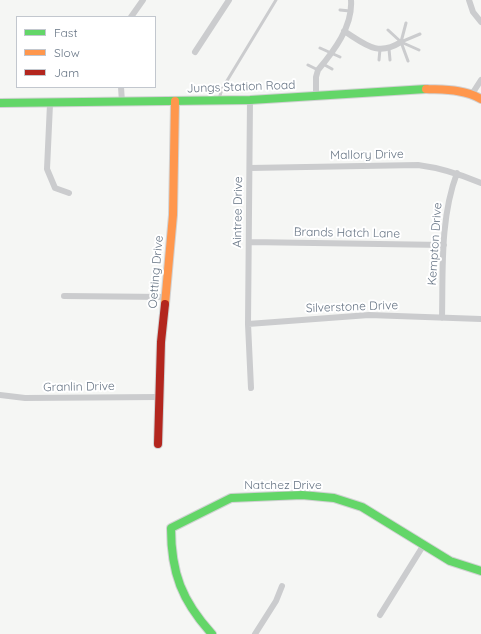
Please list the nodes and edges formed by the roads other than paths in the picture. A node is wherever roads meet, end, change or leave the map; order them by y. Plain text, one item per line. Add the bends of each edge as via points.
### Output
1 (142, 0) edge
2 (228, 0) edge
3 (276, 0) edge
4 (351, 0) edge
5 (469, 0) edge
6 (340, 10) dead end
7 (352, 12) junction
8 (132, 16) edge
9 (481, 22) edge
10 (406, 23) dead end
11 (388, 30) dead end
12 (344, 31) junction
13 (420, 34) dead end
14 (401, 42) junction
15 (320, 48) dead end
16 (380, 49) junction
17 (389, 49) junction
18 (419, 50) dead end
19 (195, 52) dead end
20 (330, 53) junction
21 (340, 57) dead end
22 (379, 60) dead end
23 (390, 60) dead end
24 (408, 61) dead end
25 (323, 64) junction
26 (308, 65) dead end
27 (332, 69) dead end
28 (318, 70) junction
29 (481, 80) edge
30 (122, 88) edge
31 (472, 94) junction
32 (316, 95) junction
33 (481, 99) edge
34 (218, 100) junction
35 (250, 100) junction
36 (175, 101) junction
37 (122, 102) junction
38 (0, 103) edge
39 (50, 104) junction
40 (250, 168) junction
41 (458, 173) junction
42 (481, 183) edge
43 (69, 194) dead end
44 (249, 242) junction
45 (444, 245) junction
46 (64, 296) dead end
47 (165, 297) junction
48 (442, 318) junction
49 (481, 319) edge
50 (248, 324) junction
51 (251, 388) dead end
52 (0, 395) edge
53 (158, 397) junction
54 (158, 444) dead end
55 (423, 546) junction
56 (481, 572) edge
57 (282, 586) dead end
58 (380, 614) dead end
59 (212, 634) edge
60 (255, 634) edge

1 - 8 street
2 - 19 street
3 - 34 lane via 222,89
4 - 7 street
5 - 9 street via 473,12
6 - 7 lane
7 - 12 street
10 - 14 lane
11 - 14 lane
12 - 16 street via 372,48
12 - 20 street
13 - 14 lane
14 - 17 street
14 - 18 lane
14 - 24 lane
15 - 20 lane
16 - 17 street
16 - 22 lane
17 - 23 lane
20 - 21 lane
20 - 25 street
25 - 27 lane
25 - 28 street
26 - 28 lane
28 - 32 street
29 - 31 street
30 - 37 street
31 - 32 street, Jungs Station Road via 422,90
31 - 33 street, Jungs Station Road
32 - 35 street, Jungs Station Road
34 - 35 street, Jungs Station Road
34 - 36 street, Jungs Station Road
35 - 40 street, Aintree Drive
36 - 37 street, Jungs Station Road
36 - 47 street, Oetting Drive via 173,215
37 - 39 street, Jungs Station Road
38 - 39 street, Jungs Station Road
39 - 43 street via 47,169 55,188
40 - 41 street, Mallory Drive via 418,165
40 - 44 street, Aintree Drive
41 - 42 street, Mallory Drive
41 - 45 street, Kempton Drive via 447,208
44 - 45 street, Brands Hatch Lane
44 - 50 street, Aintree Drive
45 - 48 street, Kempton Drive
46 - 47 street
47 - 53 street, Oetting Drive
48 - 49 street, Silverstone Drive
48 - 50 street, Silverstone Drive via 369,315
50 - 51 street, Aintree Drive
52 - 53 street, Granlin Drive via 25,398
53 - 54 street, Oetting Drive
55 - 56 street, Natchez Drive via 450,561
55 - 58 street
55 - 59 street, Natchez Drive via 362,507 334,498 302,495 231,498 171,528 172,564 177,578 197,618
57 - 60 street via 276,601

